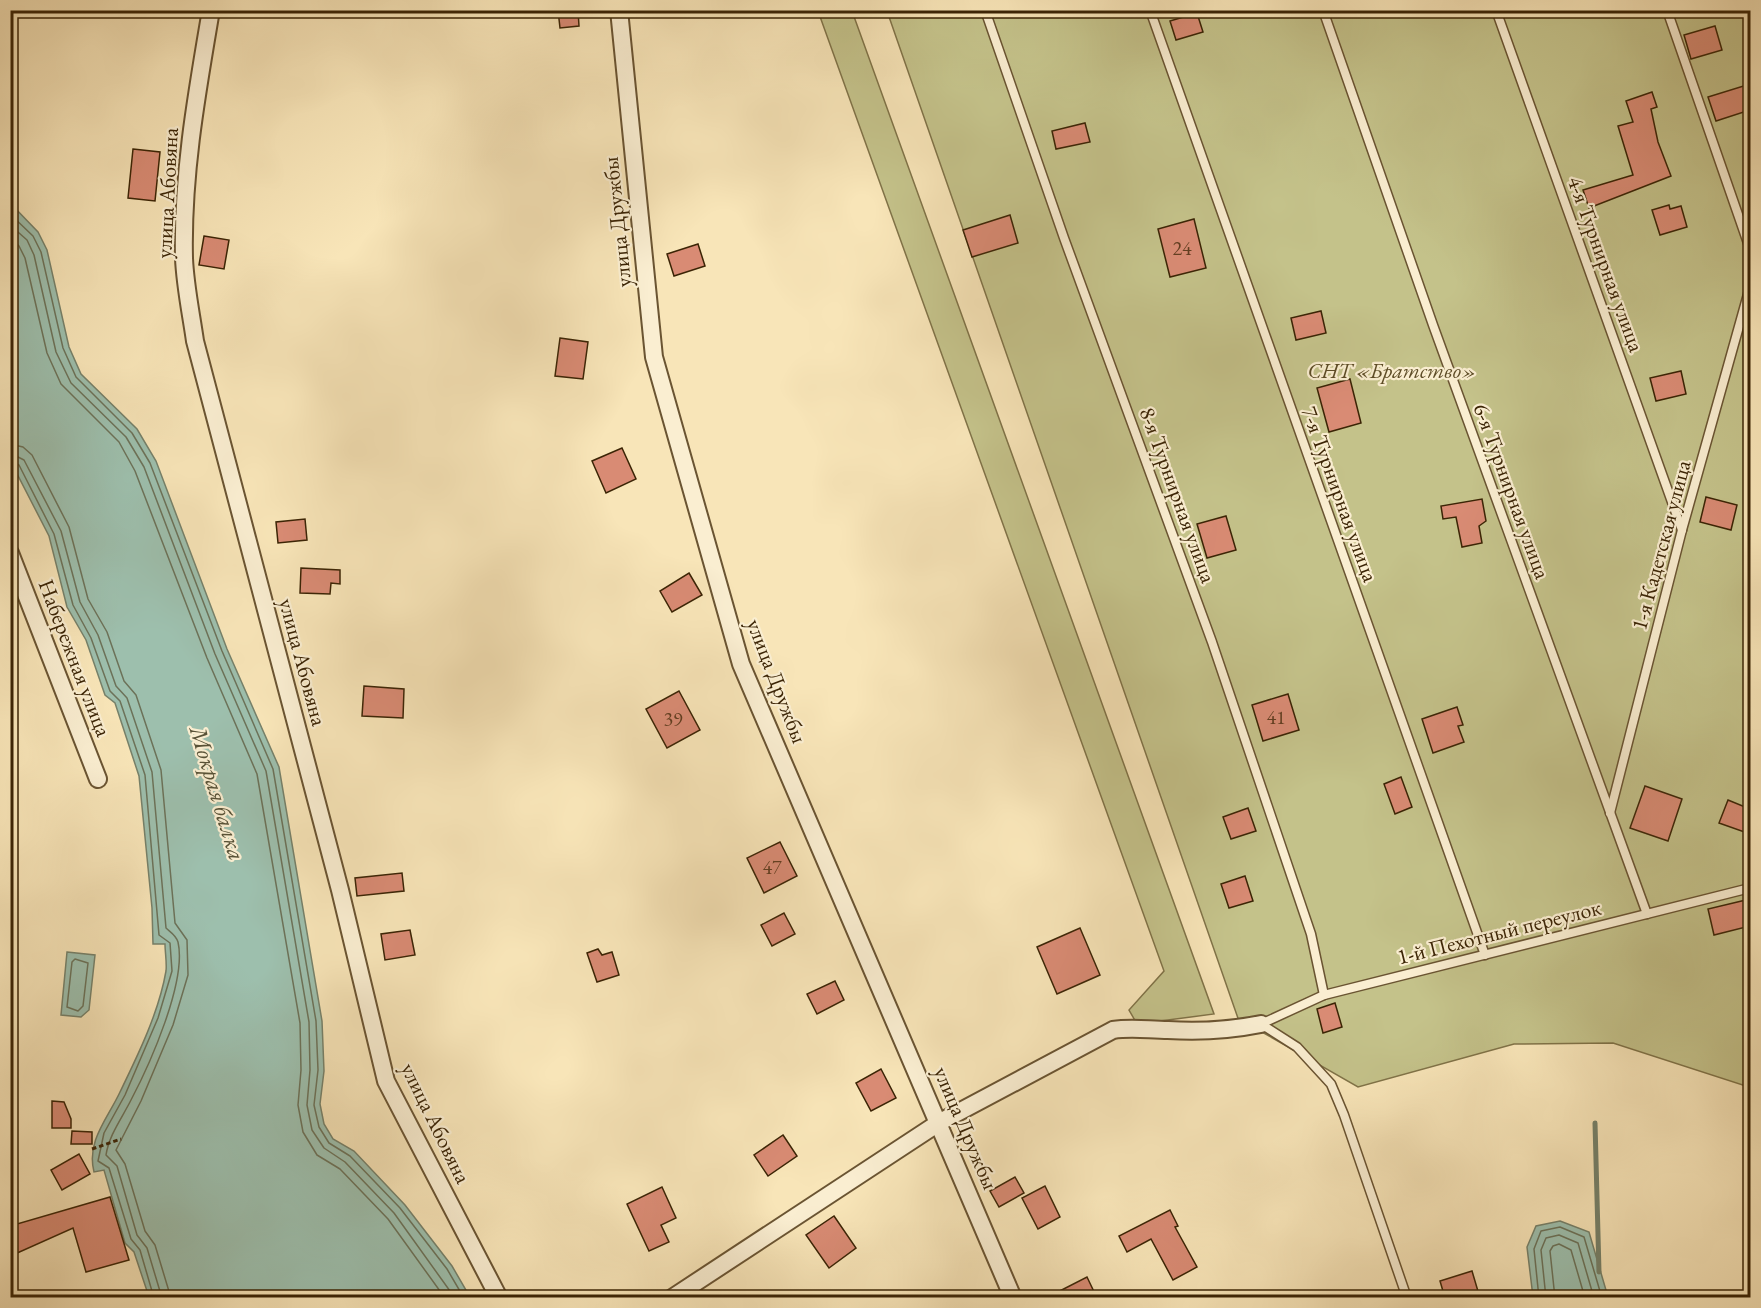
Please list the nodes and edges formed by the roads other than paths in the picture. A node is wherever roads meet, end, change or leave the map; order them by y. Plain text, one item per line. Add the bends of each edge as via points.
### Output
1 (211, 10) edge
2 (619, 10) edge
3 (985, 10) edge
4 (1150, 10) edge
5 (1323, 10) edge
6 (1496, 10) edge
7 (1667, 10) edge
8 (1750, 249) edge
9 (1750, 287) edge
10 (1682, 530) junction
11 (10, 553) edge
12 (98, 779) dead end
13 (1610, 813) junction
14 (1750, 888) edge
15 (1647, 914) junction
16 (1485, 955) junction
17 (1324, 995) junction
18 (1261, 1024) junction
19 (940, 1122) junction
20 (499, 1298) edge
21 (672, 1298) edge
22 (1013, 1298) edge
23 (1407, 1298) edge

1 - 20 street, улица Абовяна via 195,101 184,210 184,261 195,340 340,890 386,1081
2 - 19 street, улица Дружбы via 654,357 735,641 746,675
3 - 17 lane, 8-я Турнирная улица via 1216,653 1311,934
4 - 16 lane, 7-я Турнирная улица
5 - 13 lane, 6-я Турнирная улица
6 - 10 lane, 4-я Турнирная улица
7 - 8 lane
9 - 10 lane, 1-я Кадетская улица
10 - 13 lane, 1-я Кадетская улица
11 - 12 street, Набережная улица
13 - 15 lane, 6-я Турнирная улица
14 - 15 lane, 1-й Пехотный переулок
15 - 16 lane, 1-й Пехотный переулок
16 - 17 lane, 1-й Пехотный переулок
17 - 18 lane, 1-й Пехотный переулок
18 - 19 street via 1236,1029 1113,1030
18 - 23 lane via 1297,1047 1330,1084
19 - 21 street
19 - 22 street, улица Дружбы

